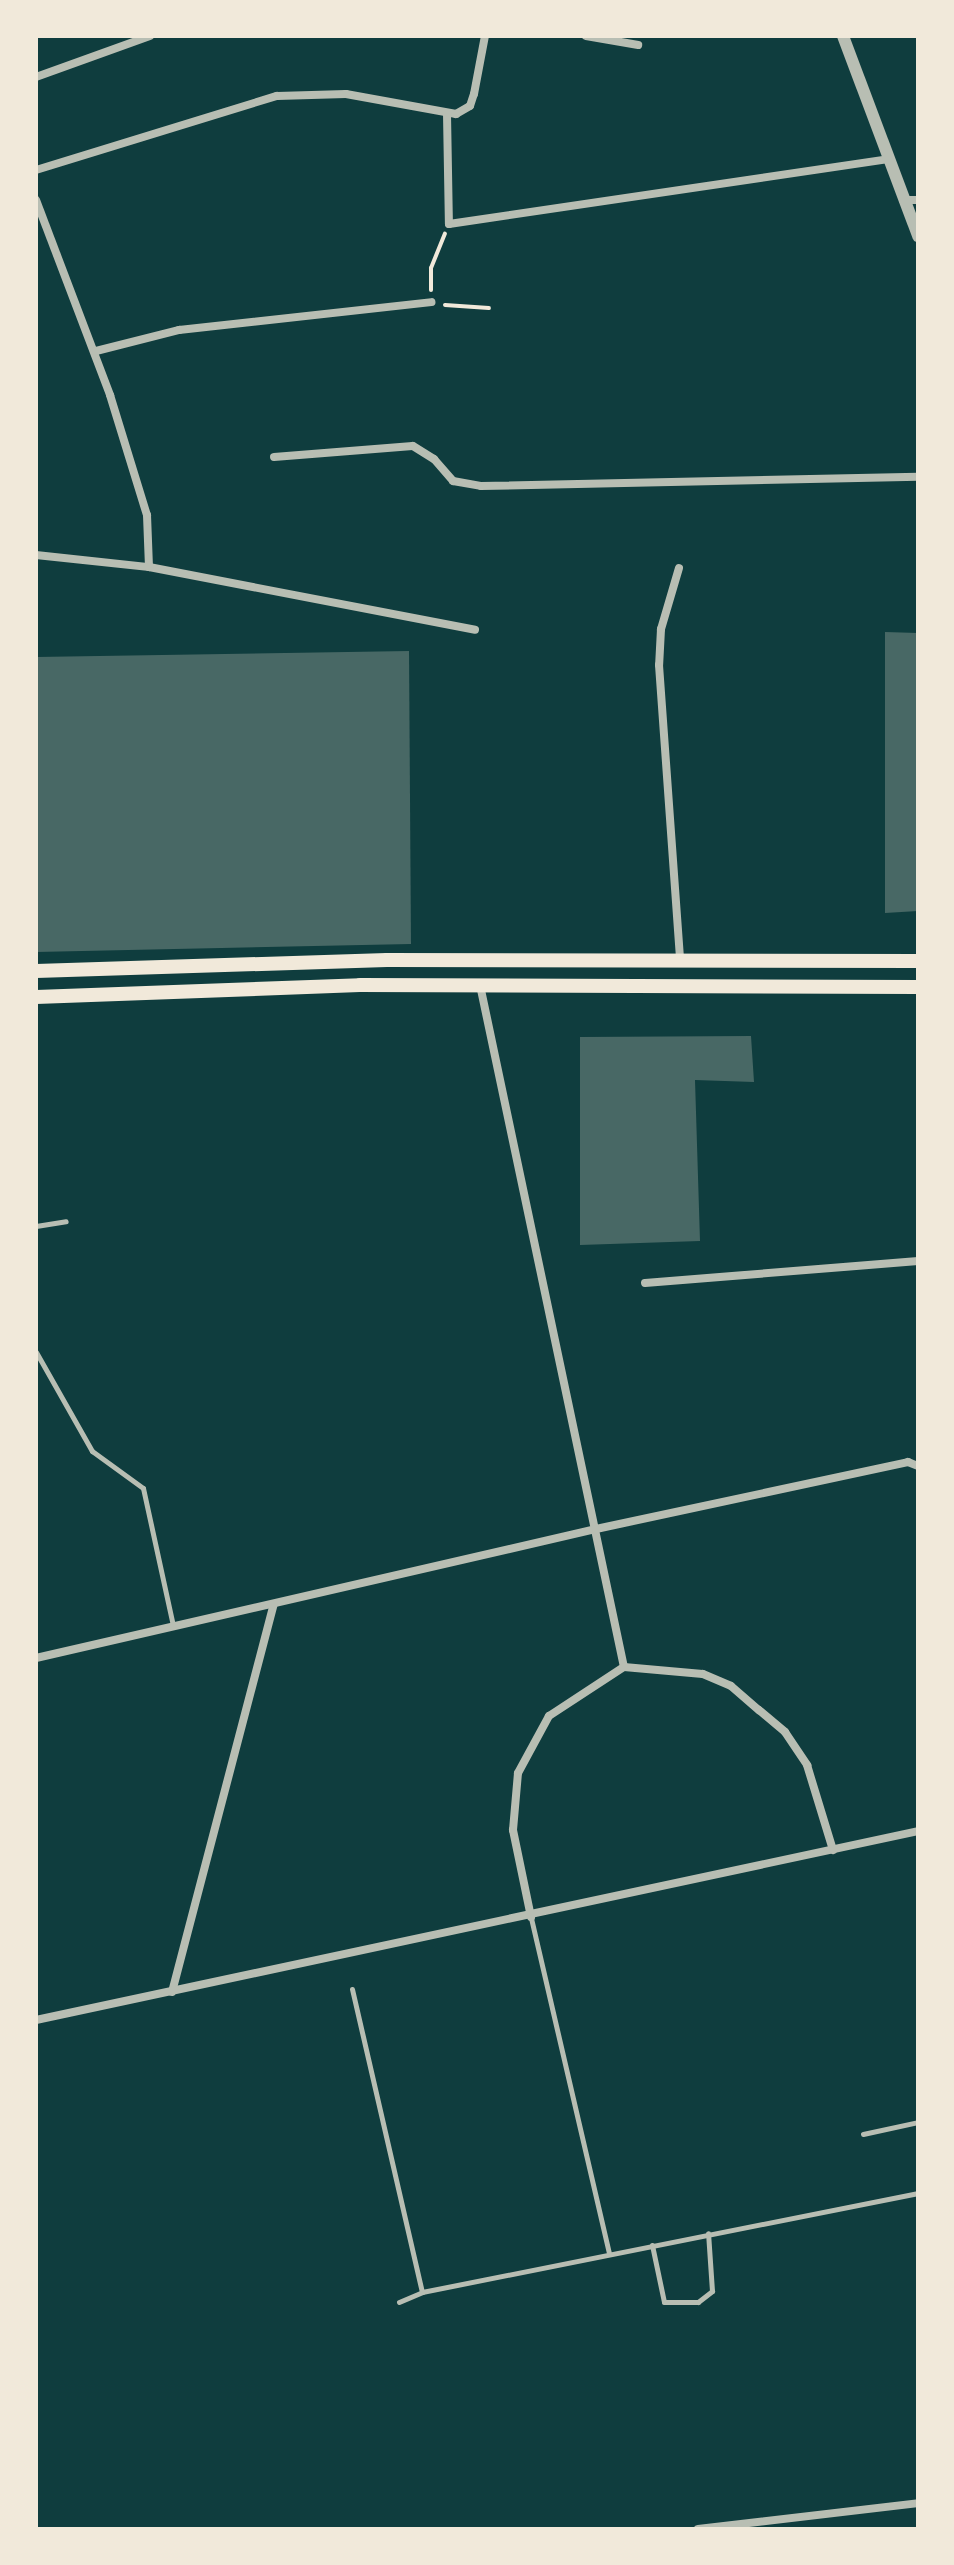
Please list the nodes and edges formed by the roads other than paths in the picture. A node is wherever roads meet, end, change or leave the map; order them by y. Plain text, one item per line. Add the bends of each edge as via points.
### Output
1 (150, 36) edge
2 (485, 36) edge
3 (586, 36) edge
4 (843, 36) edge
5 (638, 45) dead end
6 (36, 77) edge
7 (447, 114) junction
8 (888, 159) junction
9 (36, 170) edge
10 (36, 200) edge
11 (903, 200) junction
12 (918, 200) edge
13 (918, 236) edge
14 (431, 302) road end
15 (96, 351) junction
16 (274, 457) dead end
17 (918, 477) edge
18 (36, 555) edge
19 (149, 567) junction
20 (679, 568) dead end
21 (475, 630) dead end
22 (680, 959) junction
23 (918, 961) edge
24 (36, 971) edge
25 (480, 985) junction
26 (918, 987) edge
27 (36, 997) edge
28 (66, 1221) dead end
29 (36, 1226) edge
30 (918, 1261) edge
31 (645, 1283) dead end
32 (36, 1352) edge
33 (918, 1466) edge
34 (596, 1529) junction
35 (274, 1604) junction
36 (173, 1627) junction
37 (36, 1658) edge
38 (624, 1667) junction
39 (918, 1831) edge
40 (833, 1850) junction
41 (531, 1917) junction
42 (352, 1989) dead end
43 (172, 1992) junction
44 (36, 2020) edge
45 (918, 2122) edge
46 (863, 2134) dead end
47 (918, 2193) edge
48 (708, 2233) junction
49 (652, 2245) junction
50 (609, 2254) junction
51 (422, 2292) junction
52 (399, 2302) dead end
53 (918, 2503) edge
54 (698, 2529) edge

1 - 6 street
2 - 7 street via 470,106
3 - 5 street
4 - 8 street
7 - 8 street via 449,224
7 - 9 street via 392,99 346,94 277,96
8 - 11 street
10 - 15 street
11 - 12 street
11 - 13 street
14 - 15 street via 179,330
15 - 19 street via 147,515
16 - 17 street via 413,446 434,459 453,481 481,486
18 - 19 street
19 - 21 street
20 - 22 street via 661,629 659,665
22 - 23 main road
22 - 24 main road
25 - 26 main road
25 - 27 main road
25 - 34 street
28 - 29 lane
30 - 31 street
32 - 36 lane via 92,1451 143,1488
33 - 34 street via 908,1462
34 - 35 street
34 - 38 street
35 - 36 street
35 - 43 street
36 - 37 street
38 - 40 street via 703,1674 731,1686 785,1732 807,1765
38 - 41 street via 549,1716 518,1773 513,1830
39 - 40 street
40 - 41 street
41 - 43 street
41 - 50 lane
42 - 51 lane
43 - 44 street
45 - 46 lane
47 - 48 lane
48 - 49 lane
48 - 49 lane via 712,2291 698,2302 664,2302
49 - 50 lane
50 - 51 lane
51 - 52 lane
53 - 54 street

